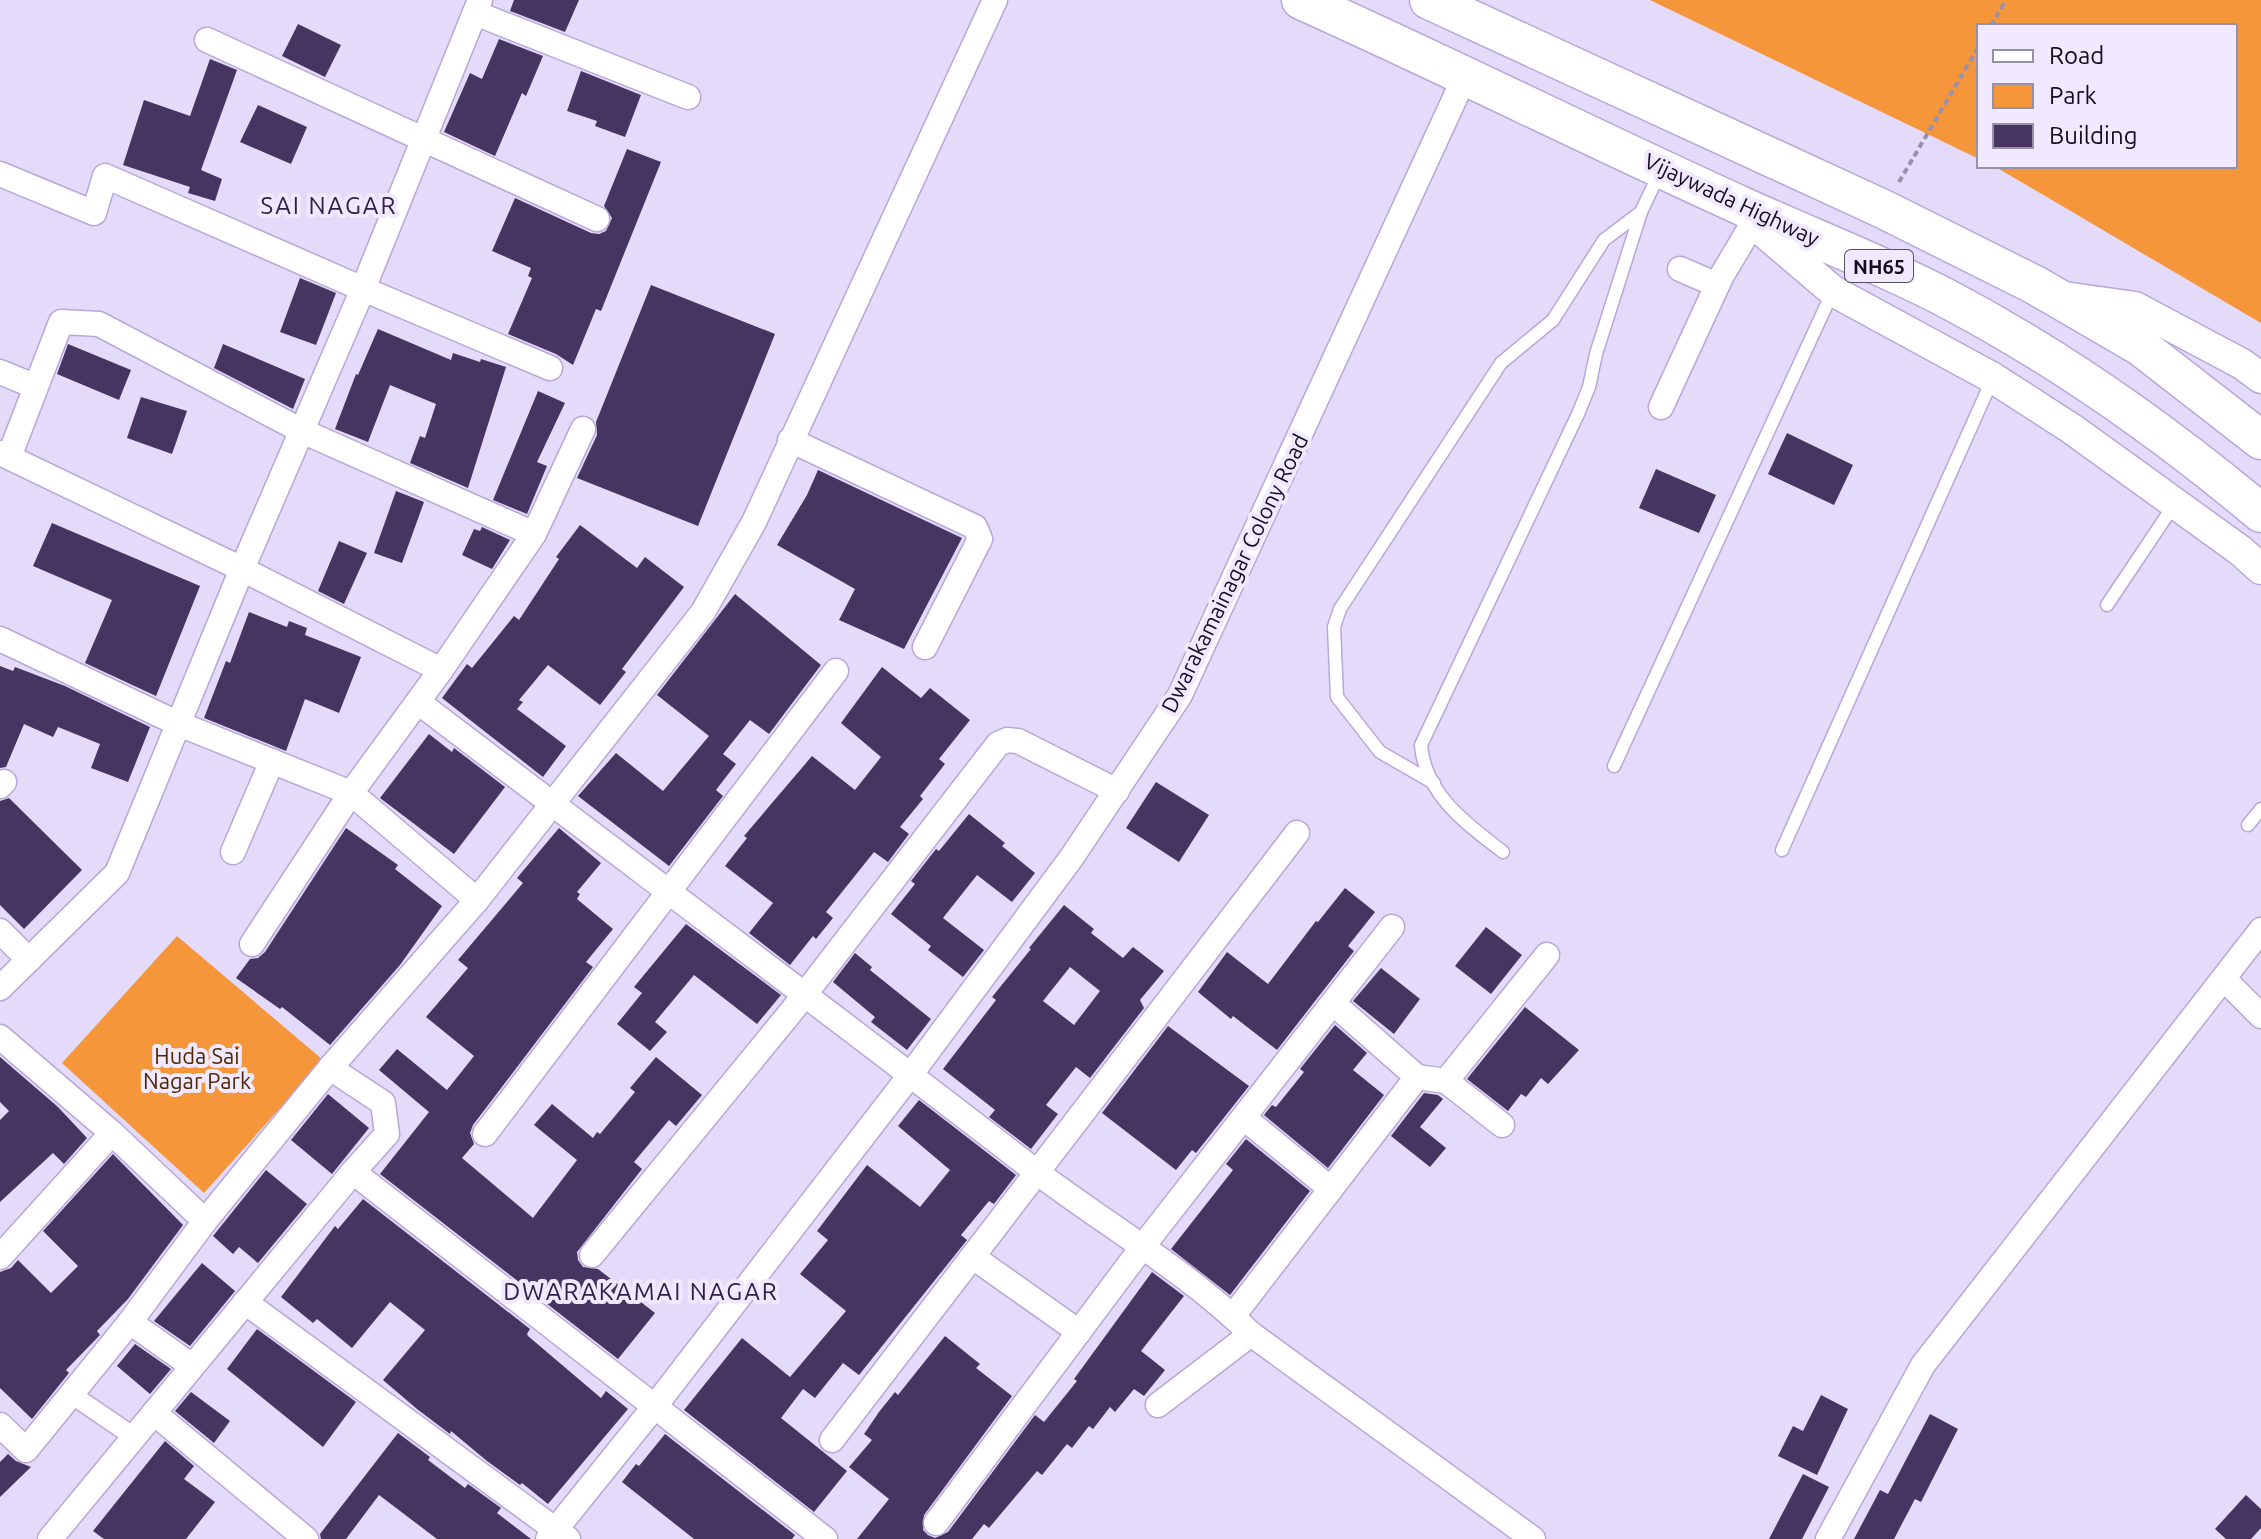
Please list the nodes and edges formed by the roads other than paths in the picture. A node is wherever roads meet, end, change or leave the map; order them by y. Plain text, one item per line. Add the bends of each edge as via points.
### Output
1 (995, 0) edge
2 (1301, 0) edge
3 (1429, 0) edge
4 (478, 6) edge
5 (207, 40) dead end
6 (1466, 74) junction
7 (688, 97) dead end
8 (425, 140) junction
9 (1662, 168) junction
10 (0, 174) edge
11 (1641, 212) junction
12 (1749, 215) junction
13 (597, 219) dead end
14 (1680, 269) dead end
15 (1717, 285) junction
16 (363, 289) junction
17 (1833, 291) junction
18 (2054, 296) junction
19 (550, 368) dead end
20 (0, 372) edge
21 (1993, 378) junction
22 (2261, 378) edge
23 (34, 386) junction
24 (1661, 407) dead end
25 (583, 429) dead end
26 (302, 431) junction
27 (790, 440) junction
28 (2261, 440) edge
29 (4, 455) edge
30 (2175, 503) junction
31 (2261, 513) edge
32 (534, 534) junction
33 (242, 569) junction
34 (2261, 569) edge
35 (2107, 605) dead end
36 (0, 639) edge
37 (925, 647) dead end
38 (441, 670) junction
39 (836, 671) dead end
40 (418, 702) junction
41 (179, 724) junction
42 (272, 761) junction
43 (1614, 766) dead end
44 (1434, 783) junction
45 (1117, 791) junction
46 (351, 793) junction
47 (552, 804) junction
48 (2261, 809) edge
49 (2248, 825) dead end
50 (1297, 833) dead end
51 (1782, 850) dead end
52 (233, 852) dead end
53 (1503, 852) dead end
54 (668, 892) junction
55 (477, 900) junction
56 (1392, 927) dead end
57 (2261, 930) edge
58 (0, 931) edge
59 (252, 944) dead end
60 (1547, 955) dead end
61 (29, 960) junction
62 (2224, 979) junction
63 (0, 988) edge
64 (803, 995) junction
65 (1334, 1004) junction
66 (2261, 1016) edge
67 (0, 1037) edge
68 (330, 1068) junction
69 (911, 1074) junction
70 (1417, 1077) junction
71 (1446, 1081) junction
72 (1244, 1118) junction
73 (1502, 1125) dead end
74 (112, 1133) junction
75 (485, 1134) dead end
76 (353, 1172) junction
77 (1038, 1173) junction
78 (1331, 1189) junction
79 (205, 1221) junction
80 (1143, 1246) junction
81 (592, 1255) dead end
82 (0, 1257) edge
83 (973, 1257) junction
84 (245, 1302) junction
85 (1233, 1316) junction
86 (130, 1322) junction
87 (1079, 1332) junction
88 (1251, 1334) junction
89 (192, 1366) junction
90 (71, 1394) junction
91 (1158, 1405) dead end
92 (655, 1406) junction
93 (154, 1413) junction
94 (0, 1425) edge
95 (134, 1437) junction
96 (832, 1440) dead end
97 (936, 1523) dead end
98 (557, 1536) edge
99 (1831, 1538) edge
100 (50, 1539) edge
101 (306, 1539) edge
102 (825, 1539) edge
103 (1533, 1539) edge

1 - 27 street
2 - 6 highway, Vijaywada Highway / NH65
3 - 18 highway, NH65 via 1883,209
4 - 7 street
4 - 8 street
5 - 8 street
6 - 9 highway, Vijaywada Highway / NH65
6 - 45 street, Dwarakamainagar Colony Road via 1180,695
8 - 13 street
8 - 16 street
9 - 11 lane
9 - 12 highway, Vijaywada Highway / NH65
10 - 16 street via 94,213 105,176
11 - 44 lane via 1578,414 1421,745
11 - 44 lane via 1604,240 1553,320 1501,363 1340,609 1334,627 1337,697 1380,752
12 - 15 street
12 - 17 street
12 - 31 highway, Vijaywada Highway / NH65 via 1852,253 2010,335 2107,394
14 - 15 street
15 - 24 street
16 - 19 street
16 - 26 street
17 - 21 street
17 - 43 lane
18 - 22 street via 2135,307
18 - 28 highway, NH65 via 2140,346
20 - 23 street
21 - 30 street
21 - 51 lane
23 - 26 street via 61,322 99,324
23 - 29 street
25 - 32 street
26 - 32 street
26 - 33 street
27 - 37 street via 979,532
27 - 47 street via 754,522 703,612
29 - 33 street
30 - 34 street
30 - 35 lane
32 - 38 street
33 - 38 street
33 - 41 street
36 - 41 street
38 - 40 street
39 - 54 street
40 - 46 street
40 - 47 street
41 - 42 street
41 - 61 street via 117,873
42 - 46 street
42 - 52 street
44 - 53 lane via 1459,818
45 - 64 street via 1018,741 998,744
45 - 69 street, Dwarakamainagar Colony Road
46 - 55 street
46 - 59 street
47 - 54 street
47 - 55 street
48 - 49 lane
50 - 77 street
54 - 64 street
54 - 75 street
55 - 68 street
56 - 65 street
57 - 62 street
58 - 61 street
60 - 71 street
61 - 63 street
62 - 66 street
62 - 99 street via 1923,1365
64 - 69 street
64 - 81 street
65 - 70 street
65 - 72 street
67 - 74 street
68 - 76 street via 383,1103 387,1134
68 - 79 street
69 - 77 street
69 - 92 street, Dwarakamainagar Colony Road
70 - 71 street
70 - 78 street
71 - 73 street
72 - 78 street
72 - 80 street
74 - 79 street
74 - 82 street
76 - 84 street
76 - 92 street
77 - 80 street
77 - 83 street
78 - 85 street
79 - 86 street
80 - 85 street
80 - 87 street
83 - 87 street
83 - 96 street
84 - 89 street
84 - 98 street
85 - 88 street
86 - 89 street
86 - 90 street
87 - 97 street
88 - 91 street
88 - 103 street
89 - 93 street
90 - 94 street via 26,1450
90 - 95 street
92 - 98 street, Dwarakamainagar Colony Road
92 - 102 street
93 - 95 street
93 - 101 street
95 - 100 street

